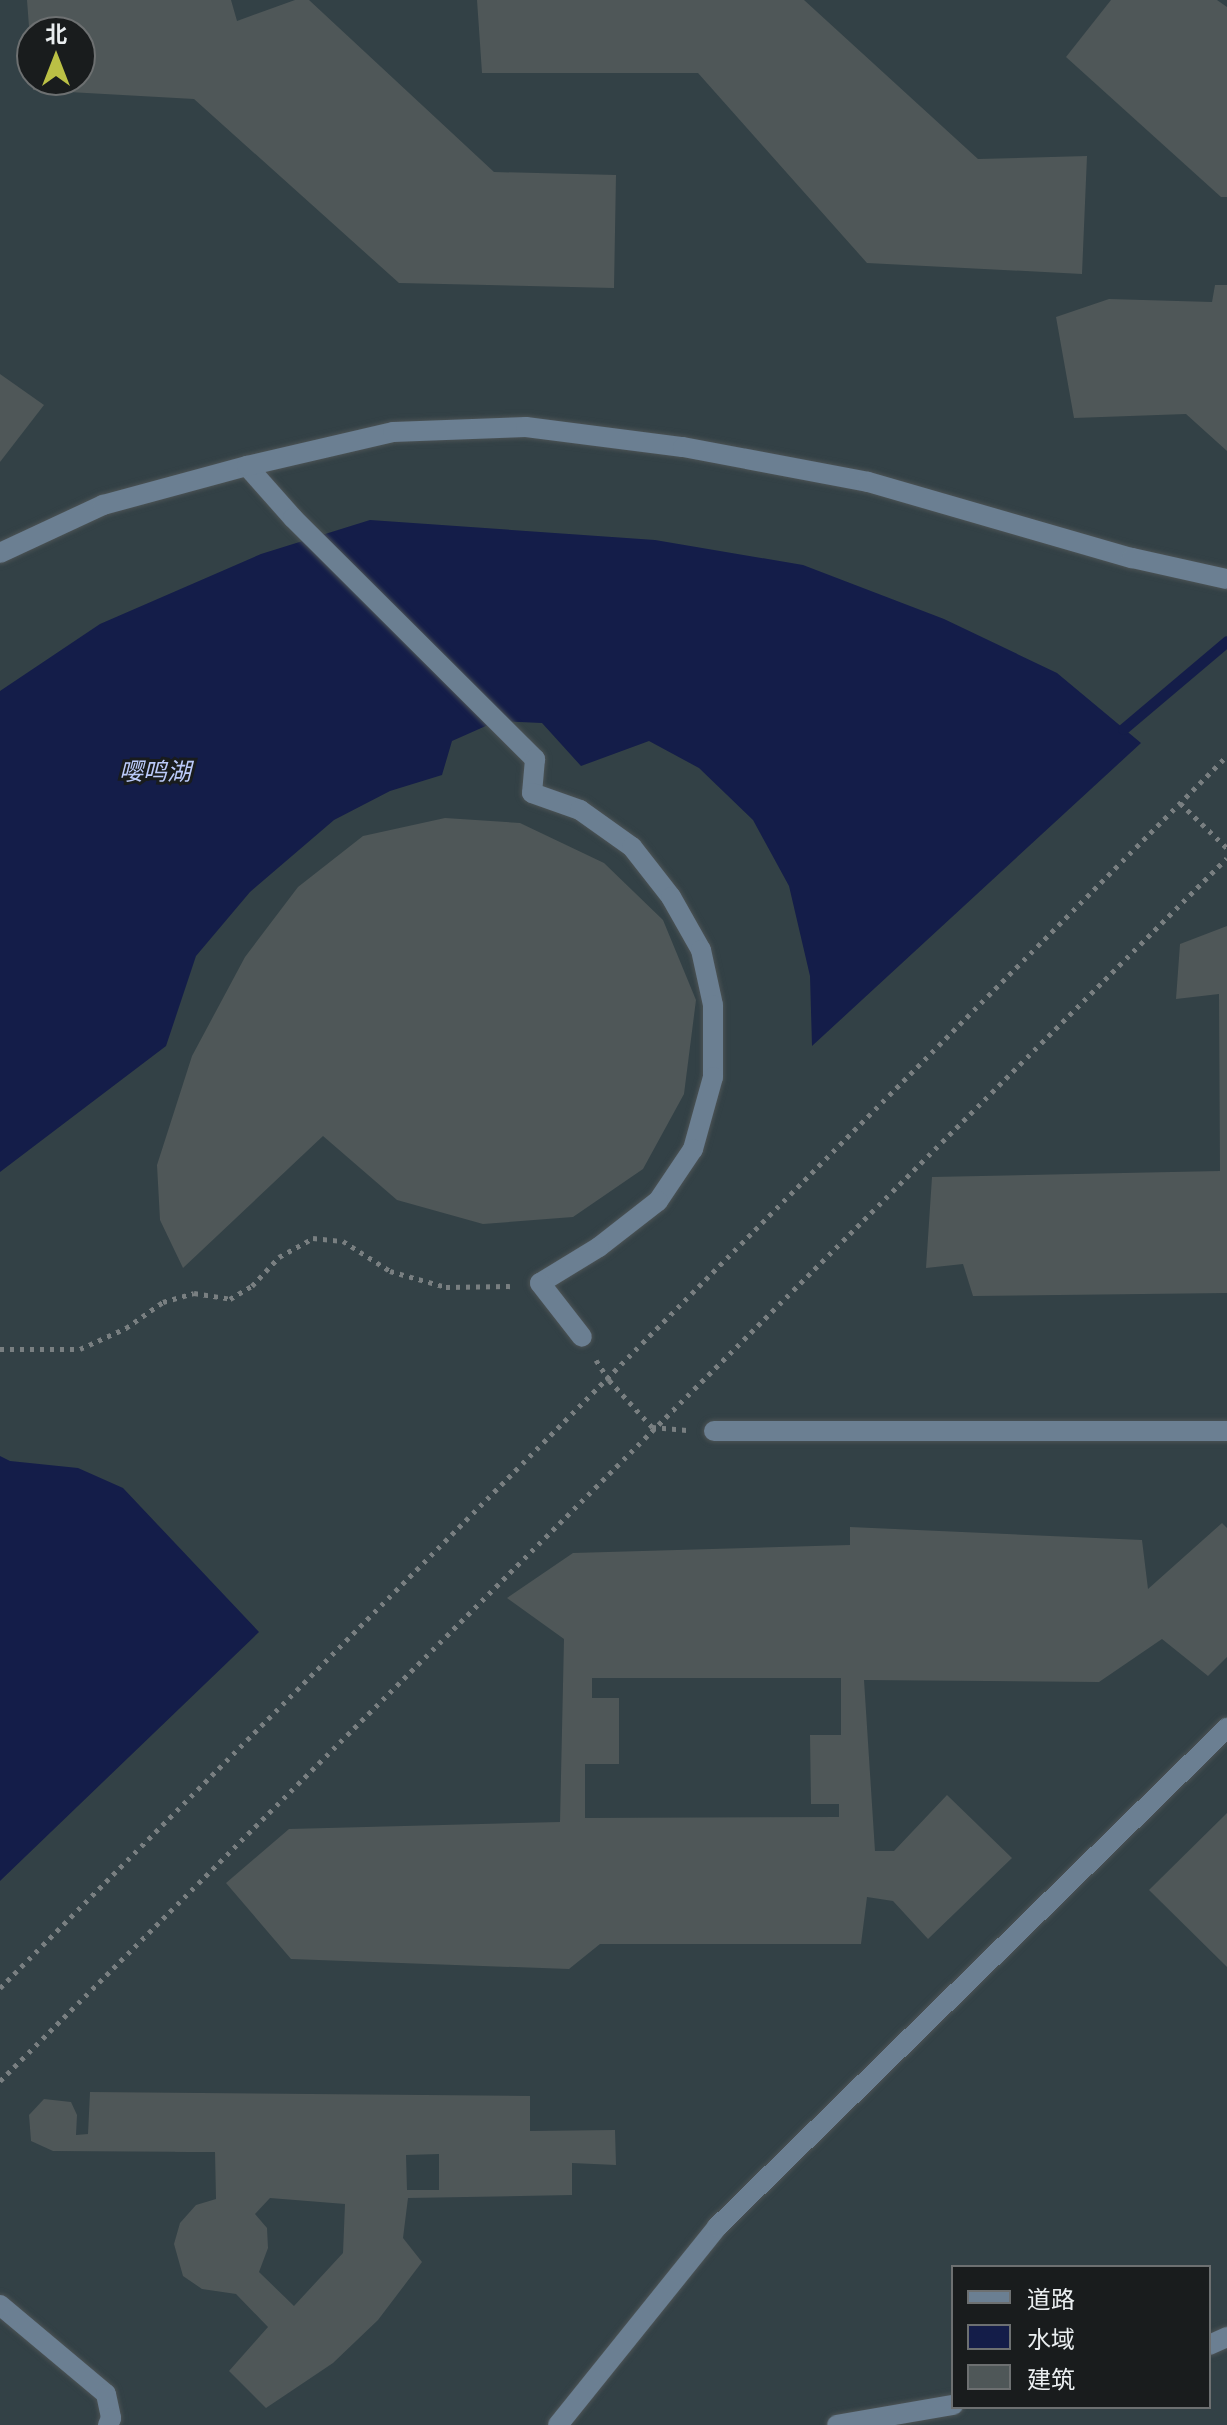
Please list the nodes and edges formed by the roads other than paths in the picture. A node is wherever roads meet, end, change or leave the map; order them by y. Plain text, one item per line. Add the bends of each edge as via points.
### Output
1 (247, 466) junction
2 (0, 553) edge
3 (1227, 579) edge
4 (582, 1337) road end
5 (714, 1431) road end
6 (1227, 1431) edge
7 (1227, 1728) edge
8 (0, 2305) edge
9 (951, 2405) edge
10 (108, 2425) edge
11 (558, 2425) edge
12 (837, 2425) edge

1 - 2 street via 103,505
1 - 3 street via 393,432 526,427 683,447 868,482 1132,558
1 - 4 street via 535,759 532,793 580,810 632,847 671,897 701,950 713,1005 713,1077 693,1149 658,1201 599,1247 540,1283
5 - 6 street
7 - 11 street via 717,2227
8 - 10 street via 106,2394
9 - 12 street

